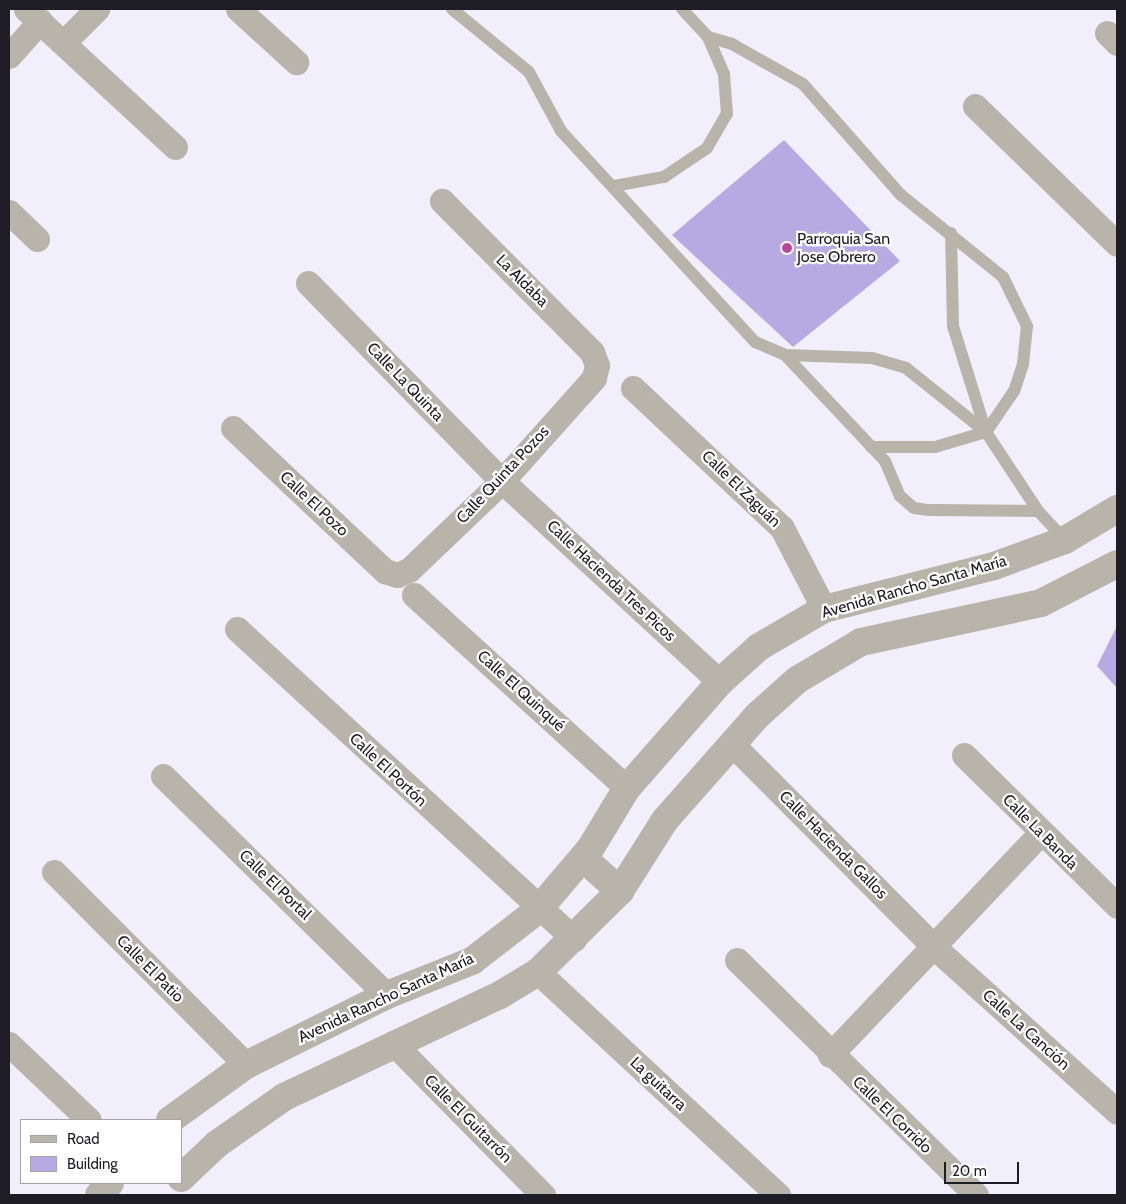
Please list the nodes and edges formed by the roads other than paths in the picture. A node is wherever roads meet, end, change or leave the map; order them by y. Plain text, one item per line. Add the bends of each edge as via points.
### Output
1 (97, 9) edge
2 (238, 9) edge
3 (452, 9) edge
4 (682, 9) edge
5 (33, 15) edge
6 (708, 37) junction
7 (64, 42) junction
8 (9, 56) edge
9 (296, 62) dead end
10 (976, 106) dead end
11 (175, 147) dead end
12 (614, 186) junction
13 (442, 201) dead end
14 (9, 212) edge
15 (951, 233) junction
16 (37, 239) dead end
17 (1117, 244) edge
18 (308, 283) dead end
19 (785, 355) junction
20 (597, 365) joint
21 (633, 388) dead end
22 (233, 428) dead end
23 (986, 432) junction
24 (871, 447) junction
25 (502, 481) junction
26 (1117, 509) edge
27 (1038, 511) junction
28 (1065, 540) junction
29 (1117, 564) edge
30 (397, 575) joint
31 (414, 595) dead end
32 (824, 609) junction
33 (237, 629) dead end
34 (720, 682) junction
35 (732, 744) junction
36 (964, 755) dead end
37 (162, 776) dead end
38 (627, 788) junction
39 (1040, 834) junction
40 (583, 858) junction
41 (54, 872) dead end
42 (620, 891) junction
43 (1117, 906) edge
44 (538, 910) junction
45 (574, 939) junction
46 (934, 946) junction
47 (737, 960) dead end
48 (538, 972) junction
49 (387, 995) junction
50 (9, 1044) edge
51 (393, 1044) junction
52 (830, 1055) junction
53 (246, 1065) junction
54 (1117, 1112) edge
55 (88, 1119) edge
56 (171, 1119) edge
57 (182, 1177) edge
58 (109, 1184) edge
59 (176, 1184) edge
60 (99, 1195) edge
61 (164, 1195) edge
62 (543, 1195) edge
63 (778, 1195) edge
64 (976, 1195) edge

1 - 7 street
2 - 9 street
3 - 12 lane via 529,72 561,131
4 - 6 lane
5 - 7 street
5 - 8 street
6 - 12 lane via 724,74 728,114 707,148 664,177
6 - 15 lane via 732,44 803,84 901,195
7 - 11 street
10 - 17 street
12 - 19 lane via 755,342
13 - 20 street, La Aldaba via 592,352
14 - 16 street
15 - 23 lane via 953,326
15 - 23 lane via 1003,277 1027,326 1023,364 1014,391
18 - 25 street, Calle La Quinta
19 - 23 lane via 872,358 906,368
19 - 24 lane
20 - 25 street, Calle Quinta Pozos via 594,378
21 - 32 street, Calle El Zaguán via 782,528
22 - 30 street, Calle El Pozo via 385,571
23 - 24 lane via 935,447
23 - 27 lane
24 - 27 lane via 885,461 900,496 914,508
25 - 30 street, Calle Quinta Pozos via 409,570
25 - 34 street, Calle Hacienda Tres Picos
26 - 28 street, Avenida Rancho Santa María
27 - 28 lane
28 - 32 street, Avenida Rancho Santa María via 994,566
29 - 35 street via 1041,603 862,642 796,680
31 - 38 street, Calle El Quinqué
32 - 34 street, Avenida Rancho Santa María via 758,647
33 - 44 street, Calle El Portón
34 - 38 street, Avenida Rancho Santa María
35 - 42 street via 665,820
35 - 46 street, Calle Hacienda Gallos
36 - 39 street, Calle La Banda
37 - 49 street, Calle El Portal
38 - 40 street, Avenida Rancho Santa María
39 - 43 street, Calle La Banda
39 - 46 street
40 - 42 street
40 - 44 street, Avenida Rancho Santa María
41 - 53 street, Calle El Patio
42 - 45 street
44 - 45 street, Calle El Portón
44 - 49 street, Avenida Rancho Santa María via 472,961
45 - 48 street
46 - 52 street
46 - 54 street, Calle La Canción
47 - 52 street, Calle El Corrido
48 - 51 street via 500,995
48 - 63 street, La guitarra
49 - 53 street, Avenida Rancho Santa María
50 - 55 street
51 - 57 street via 284,1098 217,1144
51 - 62 street, Calle El Guitarrón
52 - 64 street, Calle El Corrido
53 - 56 street, Avenida Rancho Santa María
58 - 60 street
59 - 61 street

